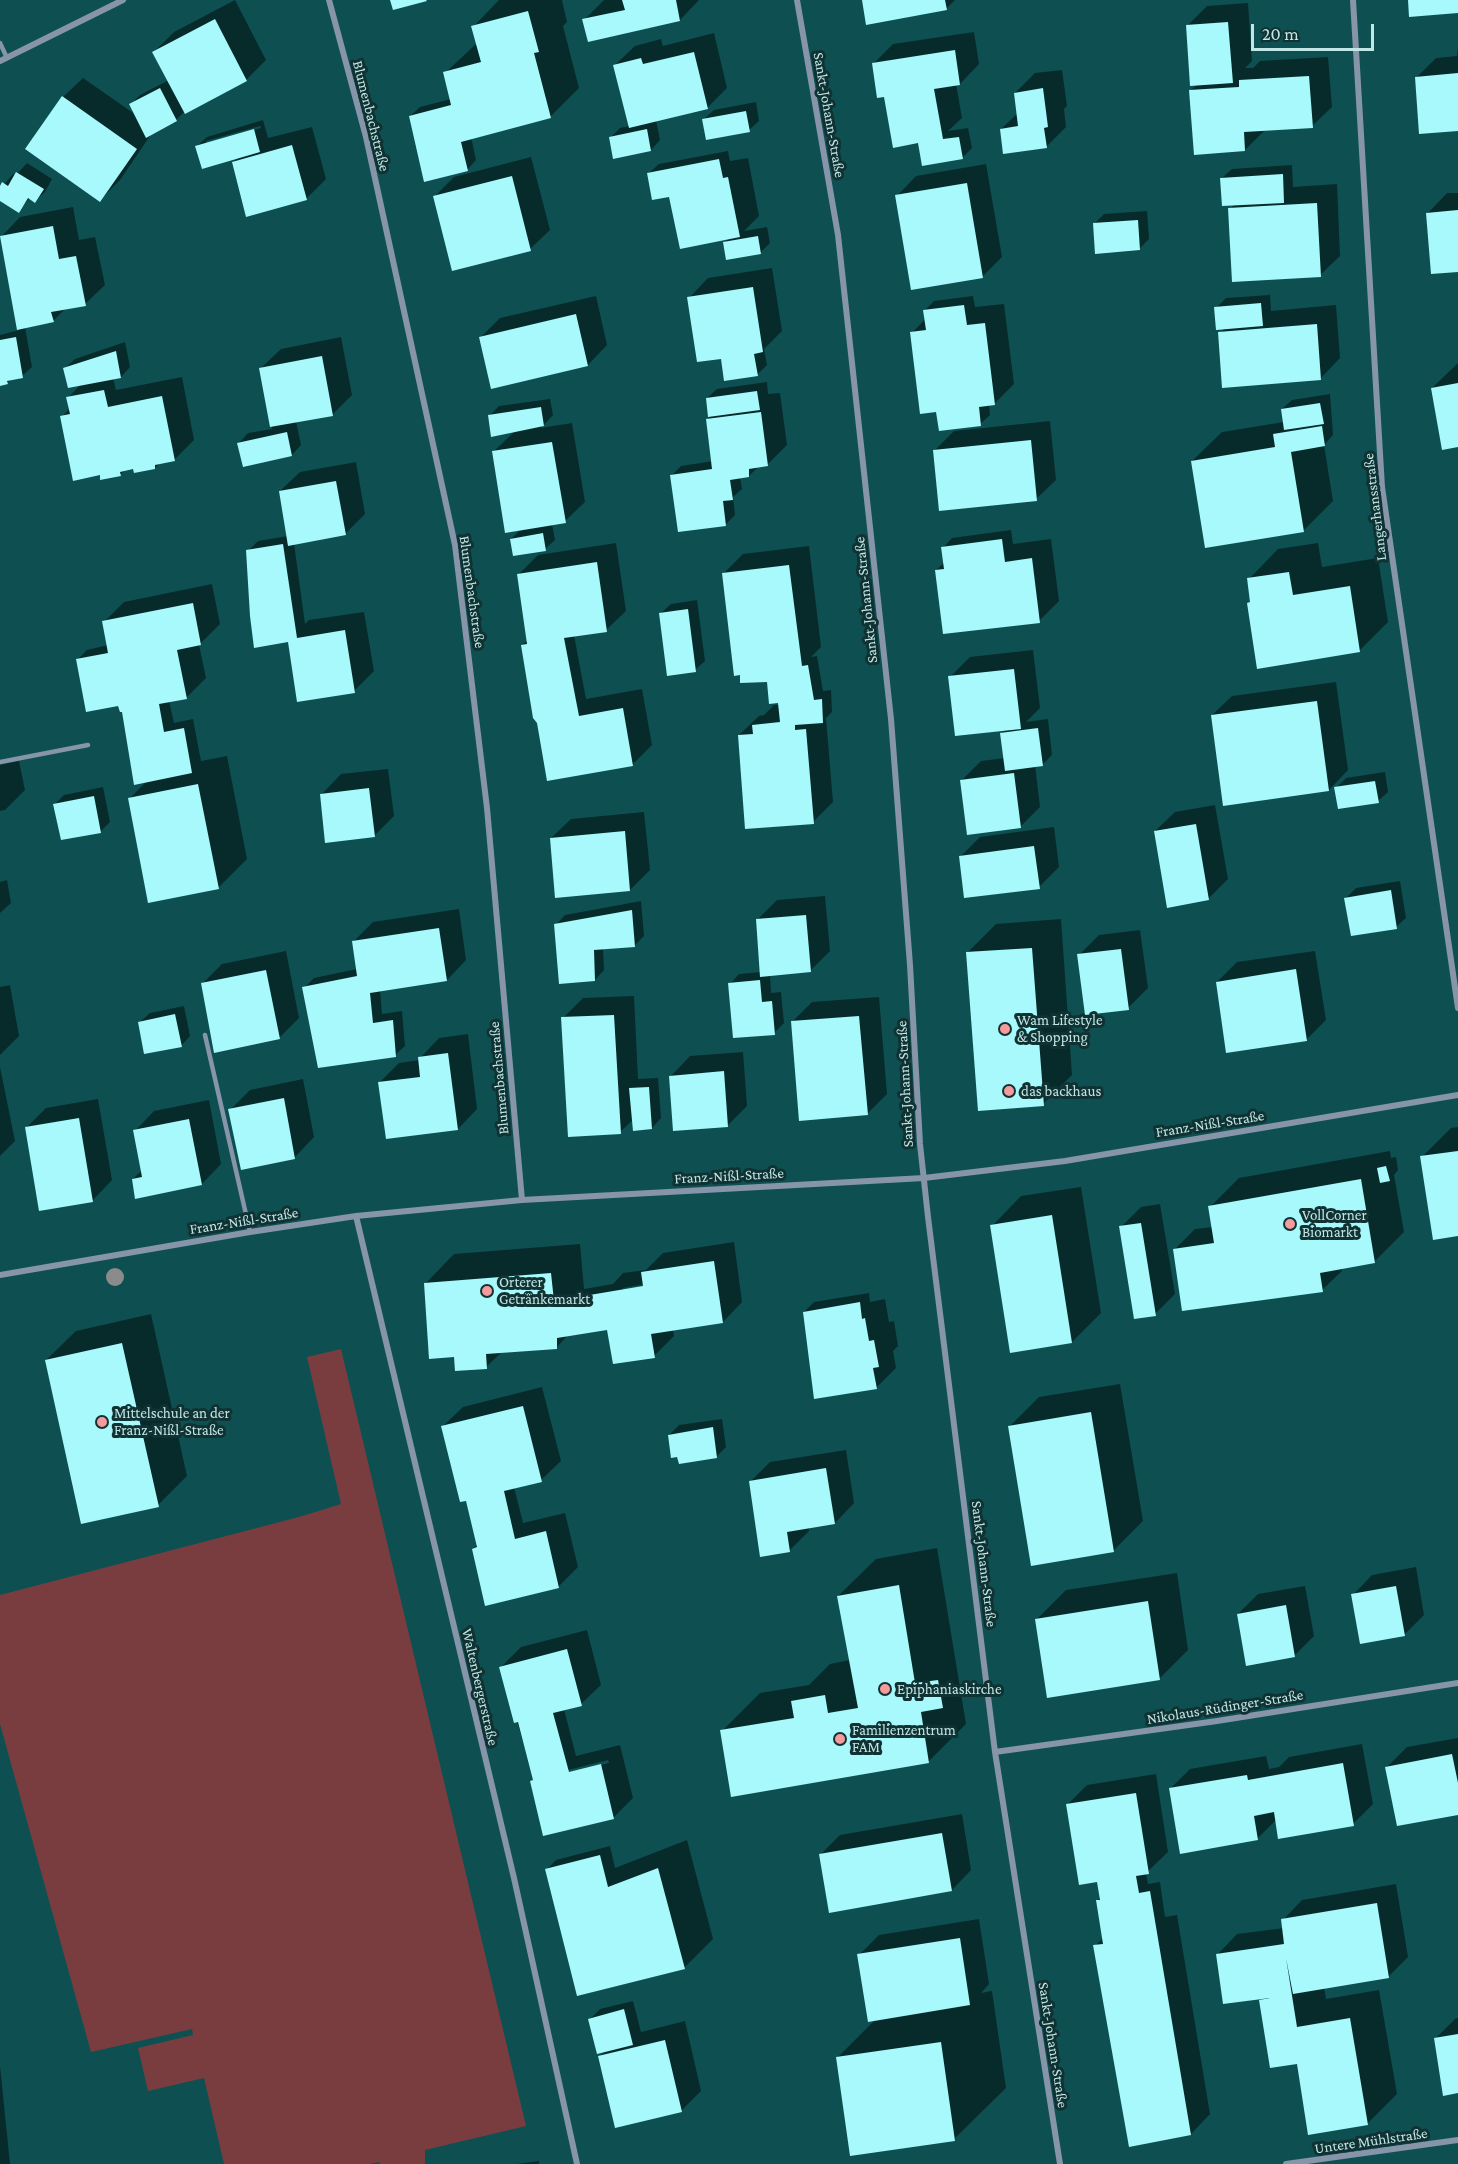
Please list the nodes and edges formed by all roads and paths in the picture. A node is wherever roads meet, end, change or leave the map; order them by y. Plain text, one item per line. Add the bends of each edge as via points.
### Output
1 (123, 0) edge
2 (329, 0) edge
3 (796, 0) edge
4 (1353, 0) edge
5 (0, 43) edge
6 (7, 58) junction
7 (0, 61) edge
8 (88, 745) dead end
9 (0, 762) edge
10 (1458, 1008) edge
11 (205, 1035) dead end
12 (1458, 1095) edge
13 (924, 1178) junction
14 (522, 1200) junction
15 (356, 1216) junction
16 (250, 1232) junction
17 (0, 1275) edge
18 (1458, 1683) edge
19 (995, 1752) junction
20 (1458, 2140) edge
21 (577, 2164) edge
22 (1060, 2164) edge
23 (1286, 2164) edge

1 - 6 street
2 - 14 street, Blumenbachstraße via 366,137 455,545 487,808
3 - 13 street, Sankt-Johann-Straße via 838,235 890,707
4 - 10 street, Langerhansstraße via 1382,487
5 - 6 lane
6 - 7 street
8 - 9 lane
11 - 16 lane
12 - 13 street, Franz-Nißl-Straße via 1065,1161
13 - 14 street, Franz-Nißl-Straße
13 - 19 street, Sankt-Johann-Straße
14 - 15 street, Franz-Nißl-Straße
15 - 16 street, Franz-Nißl-Straße
15 - 21 street, Waltenbergerstraße via 514,1878
16 - 17 street, Franz-Nißl-Straße
18 - 19 street, Nikolaus-Rüdinger-Straße
19 - 22 street, Sankt-Johann-Straße
20 - 23 street, Untere Mühlstraße

